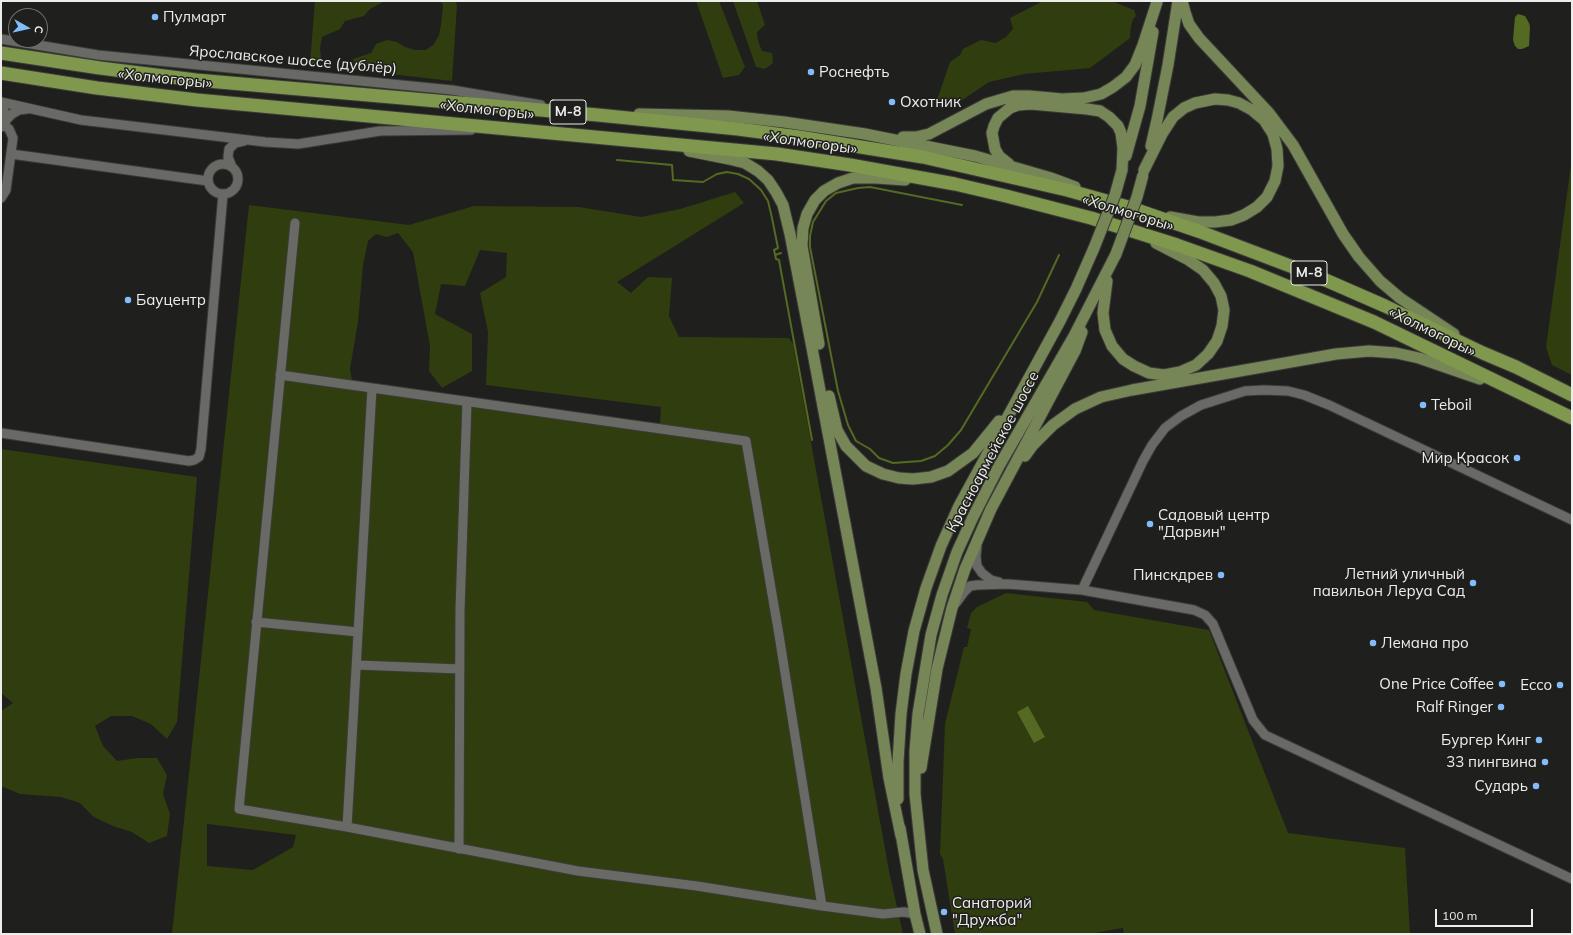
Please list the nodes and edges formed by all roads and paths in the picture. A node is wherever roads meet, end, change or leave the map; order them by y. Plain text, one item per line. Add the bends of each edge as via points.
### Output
1 (1157, 1) edge
2 (1178, 1) edge
3 (1182, 1) edge
4 (1, 39) edge
5 (1, 53) edge
6 (1, 73) edge
7 (1, 102) edge
8 (1, 107) edge
9 (28, 109) junction
10 (582, 113) junction
11 (598, 115) junction
12 (4, 125) edge
13 (503, 128) junction
14 (213, 136) junction
15 (881, 137) junction
16 (247, 140) junction
17 (630, 140) junction
18 (11, 154) junction
19 (218, 165) junction
20 (232, 167) junction
21 (1023, 170) junction
22 (1122, 170) junction
23 (1144, 173) junction
24 (208, 180) junction
25 (955, 184) junction
26 (223, 194) junction
27 (1, 198) edge
28 (1125, 206) junction
29 (295, 222) dead end
30 (1119, 226) junction
31 (1114, 256) junction
32 (1100, 286) junction
33 (1483, 353) junction
34 (1032, 373) junction
35 (280, 375) junction
36 (372, 388) junction
37 (1520, 392) junction
38 (1572, 395) edge
39 (467, 402) junction
40 (1572, 418) edge
41 (1, 433) edge
42 (1002, 489) junction
43 (1572, 520) edge
44 (980, 534) junction
45 (1008, 584) junction
46 (1082, 590) junction
47 (952, 608) junction
48 (256, 622) junction
49 (358, 632) junction
50 (357, 666) junction
51 (460, 669) junction
52 (918, 827) junction
53 (347, 828) junction
54 (901, 836) junction
55 (459, 849) junction
56 (1572, 880) edge
57 (822, 906) junction
58 (915, 914) junction
59 (920, 934) edge
60 (937, 934) edge

1 - 15 main road via 1134,65 1126,77 1101,94 1062,99 1013,96 986,104 929,134 916,137
1 - 22 main road, Красноармейское шоссе via 1140,106
2 - 23 main road, Красноармейское шоссе via 1158,120
3 - 33 main road via 1184,12 1198,38 1269,113 1293,145 1342,234 1359,257 1400,298
4 - 10 street, Ярославское шоссе (дублёр) via 98,55 452,90
5 - 10 highway, «Холмогоры» / М-8 via 196,80
6 - 13 highway, «Холмогоры» / М-8 via 197,100
7 - 9 street
8 - 12 street via 4,111
9 - 12 street via 12,114
9 - 14 street via 80,120
10 - 11 highway, «Холмогоры» / М-8
11 - 15 main road via 728,116
11 - 28 highway, «Холмогоры» / М-8 via 799,136 923,157
12 - 18 street via 13,138
13 - 16 street via 380,131 298,144
13 - 17 highway, «Холмогоры» / М-8
14 - 16 street
14 - 19 street via 224,146 223,157
15 - 21 main road via 975,156
16 - 20 street via 235,143 229,150 228,162
17 - 25 highway, «Холмогоры» / М-8 via 777,154
17 - 54 main road via 745,163 758,170 768,180 783,205 876,688 889,778
18 - 24 street
18 - 27 street via 6,190
19 - 20 street
19 - 24 street via 210,171
20 - 26 street via 238,176 237,184 230,192
21 - 22 main road via 999,156 995,150 992,133 998,118 1004,112 1018,105 1031,104 1100,111 1109,117 1121,133
21 - 28 main road
22 - 34 main road, Красноармейское шоссе, bridge via 1115,196 1076,289
23 - 28 main road via 1173,117 1184,108 1206,100 1228,100 1252,110 1264,120 1273,134 1278,149 1275,181 1266,197 1257,207 1231,220 1198,222
23 - 31 main road, Красноармейское шоссе, bridge
24 - 26 street via 213,190
25 - 30 highway, «Холмогоры» / М-8
25 - 34 main road via 853,178 824,191 807,214 802,228 805,267 837,430 846,446 866,466 899,478 931,477 948,471 973,453
26 - 41 street via 199,457 189,461
28 - 33 highway, «Холмогоры» / М-8 via 1198,230 1314,275
29 - 35 street
30 - 31 main road via 1187,259 1203,270 1214,283 1221,296 1224,310 1217,341 1208,354 1180,372 1164,375 1149,372 1123,359 1112,346 1105,330 1103,313 1105,288
30 - 37 highway, «Холмогоры» / М-8 via 1235,265 1304,293 1374,322
31 - 32 main road, Красноармейское шоссе
32 - 42 main road via 1075,351
32 - 52 main road, Красноармейское шоссе via 999,466 957,552 942,595 931,635 918,714 915,794
33 - 38 highway, «Холмогоры» / М-8
34 - 54 main road, Красноармейское шоссе via 959,506 926,588 914,631 900,720 898,762
35 - 36 street
35 - 48 street
36 - 39 street
36 - 49 street
37 - 40 highway, «Холмогоры» / М-8
37 - 42 main road via 1419,358 1396,352 1369,351 1336,354 1132,390 1101,397 1075,409 1053,424 1033,445
39 - 51 street
39 - 57 street via 746,441
42 - 44 main road
43 - 46 street via 1304,395 1282,391 1245,391 1201,405 1165,428 1143,462
44 - 45 street via 977,566 991,580
44 - 47 main road
45 - 46 street
45 - 47 street via 970,586
46 - 56 street via 1194,610 1205,615 1213,624 1253,720 1265,735
47 - 52 main road via 926,727 920,774
48 - 49 street
48 - 53 street via 239,809
49 - 50 street
50 - 51 street
50 - 53 street
51 - 55 street
52 - 60 main road, Красноармейское шоссе via 923,870
53 - 55 street
54 - 58 main road, Красноармейское шоссе
55 - 57 street via 578,871 698,886
57 - 58 street via 883,914
58 - 59 main road, Красноармейское шоссе

